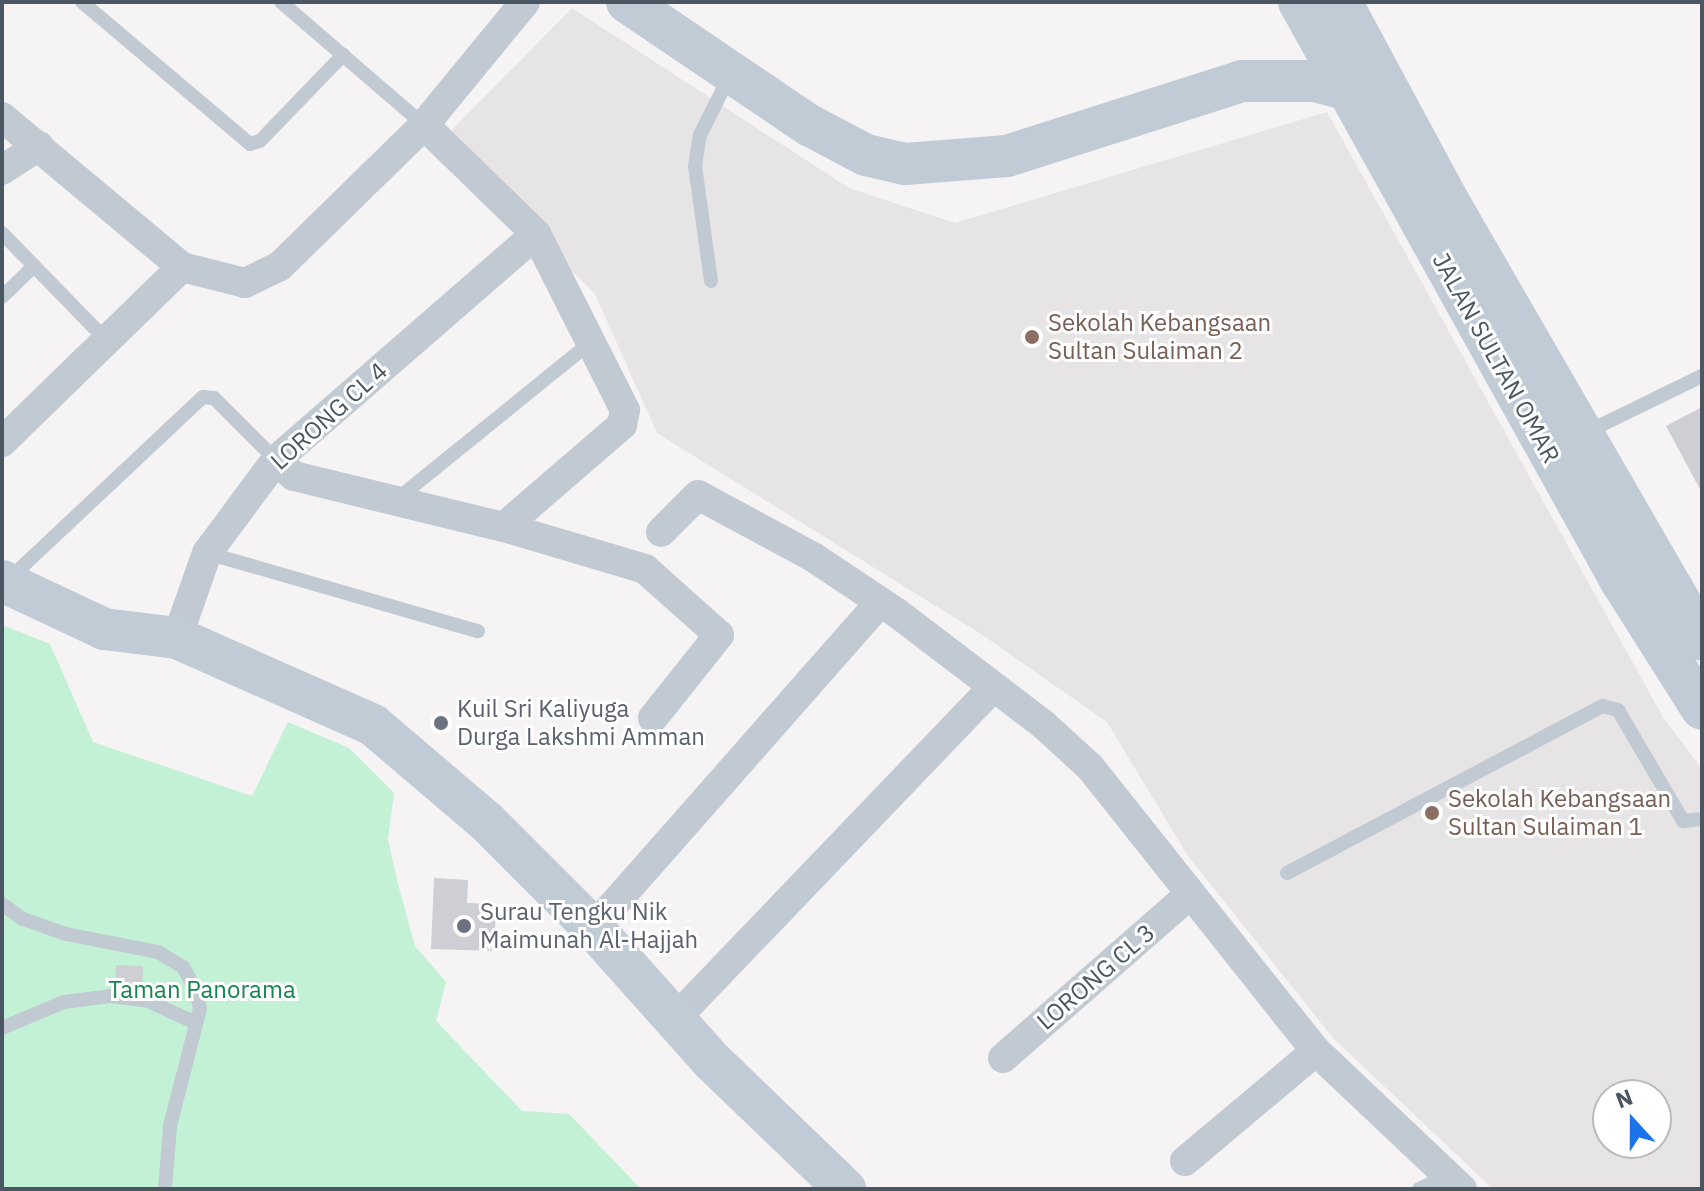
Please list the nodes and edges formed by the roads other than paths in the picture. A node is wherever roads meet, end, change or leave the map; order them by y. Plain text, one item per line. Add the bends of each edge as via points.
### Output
1 (82, 2) edge
2 (281, 2) edge
3 (525, 2) edge
4 (627, 2) edge
5 (1315, 6) edge
6 (343, 55) junction
7 (730, 75) junction
8 (1242, 81) junction
9 (1345, 89) junction
10 (2, 117) edge
11 (424, 125) junction
12 (39, 146) junction
13 (2, 170) edge
14 (2, 233) edge
15 (536, 234) junction
16 (34, 266) junction
17 (182, 267) junction
18 (711, 281) dead end
19 (2, 297) edge
20 (107, 341) junction
21 (591, 342) junction
22 (1702, 376) edge
23 (1583, 434) junction
24 (2, 442) edge
25 (276, 460) junction
26 (395, 500) junction
27 (504, 527) junction
28 (661, 532) dead end
29 (207, 553) junction
30 (4, 582) edge
31 (880, 602) junction
32 (478, 631) dead end
33 (177, 638) junction
34 (1702, 640) edge
35 (992, 689) junction
36 (1702, 709) edge
37 (653, 718) dead end
38 (1702, 819) edge
39 (1287, 873) dead end
40 (1188, 896) junction
41 (2, 904) edge
42 (593, 928) junction
43 (675, 1019) junction
44 (196, 1023) junction
45 (2, 1028) edge
46 (1316, 1051) junction
47 (1003, 1058) dead end
48 (1185, 1161) dead end
49 (1455, 1182) edge
50 (165, 1189) edge
51 (845, 1189) edge
52 (1419, 1189) edge

1 - 6 lane via 250,144 260,141
2 - 6 lane
3 - 11 street
4 - 7 street
5 - 8 street via 1294,36
5 - 9 street, JALAN SULTAN OMAR
5 - 23 street
6 - 11 lane
7 - 8 street via 866,155 938,165 1007,156
7 - 18 lane via 700,135 695,166
8 - 9 street via 1315,81
9 - 36 street, JALAN SULTAN OMAR via 1621,581
10 - 12 street
11 - 15 street
11 - 17 street via 280,266 245,283
12 - 13 street
12 - 17 street
14 - 16 lane
15 - 21 street
15 - 25 street, LORONG CL 4
16 - 19 lane
16 - 20 lane
17 - 20 street
20 - 24 street
21 - 26 lane
21 - 27 street via 626,417
22 - 23 lane
23 - 34 street
25 - 26 street via 294,476
25 - 29 street, LORONG CL 4
25 - 30 lane via 214,398 203,397
26 - 27 street
27 - 37 street via 632,562 715,628 717,642
28 - 31 street via 698,495 813,557
29 - 32 lane
29 - 33 street, LORONG CL 4
30 - 33 street via 104,629
31 - 35 street
31 - 42 street
33 - 42 street via 373,725 487,822
35 - 40 street via 1044,725 1090,767
35 - 43 street
38 - 39 lane via 1683,821 1618,710 1603,706
40 - 46 street
40 - 47 street, LORONG CL 3
41 - 44 lane via 23,919 66,934 158,952 183,967 196,990
42 - 43 street
43 - 51 street
44 - 45 lane via 148,1001 110,996 64,1002
44 - 50 lane via 170,1126
46 - 48 street
46 - 49 street
49 - 52 lane

